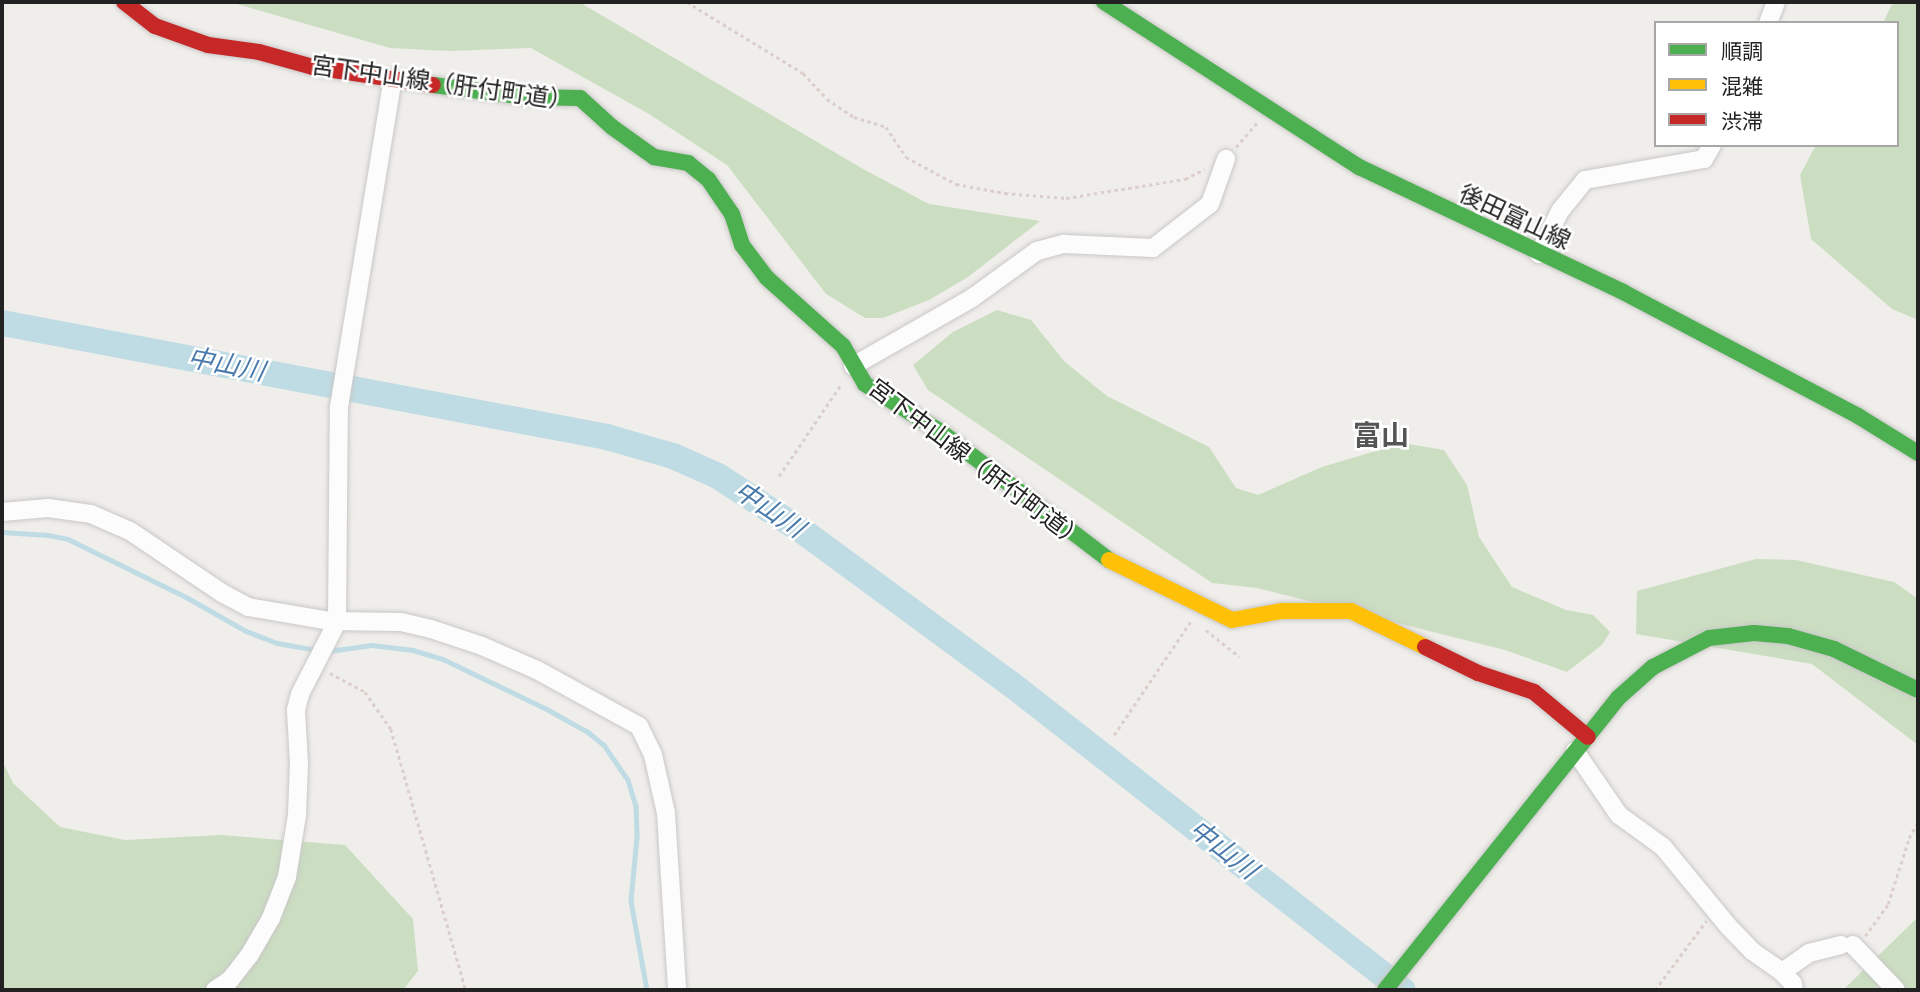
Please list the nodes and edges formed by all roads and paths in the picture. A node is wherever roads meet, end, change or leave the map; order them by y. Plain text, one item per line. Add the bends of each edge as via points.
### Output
1 (124, 2) edge
2 (687, 2) edge
3 (1104, 2) edge
4 (1776, 2) edge
5 (1769, 21) edge
6 (393, 78) junction
7 (1269, 110) junction
8 (1711, 147) edge
9 (1226, 159) junction
10 (1539, 254) junction
11 (853, 366) junction
12 (1918, 453) edge
13 (779, 476) dead end
14 (2, 512) edge
15 (337, 622) junction
16 (1240, 657) dead end
17 (315, 665) junction
18 (1918, 690) edge
19 (1114, 735) dead end
20 (1588, 737) junction
21 (1575, 751) junction
22 (1918, 822) edge
23 (1714, 910) junction
24 (1847, 945) junction
25 (1782, 972) junction
26 (215, 990) edge
27 (466, 990) edge
28 (677, 990) edge
29 (1385, 990) edge
30 (1656, 990) edge
31 (1794, 990) edge
32 (1896, 990) edge

1 - 6 street, 宮下中山線（肝付町道） via 155,26 208,45
2 - 9 path via 803,73 827,99 854,117 886,127 906,157 956,184 1066,198 1185,178
3 - 7 street, 後田富山線
4 - 5 street
6 - 11 street, 宮下中山線（肝付町道） via 527,97 580,98 654,157 688,163 708,179 732,214 742,245 767,278 843,346
6 - 15 street via 339,407
7 - 9 path
7 - 10 street, 後田富山線 via 1359,167
8 - 10 street via 1704,159 1586,180 1560,211
9 - 11 street via 1210,204 1153,248 1064,244 1037,251 972,298
10 - 12 street, 後田富山線 via 1623,292 1858,416
11 - 13 path
11 - 20 street, 宮下中山線（肝付町道） via 865,384 942,432 1065,531 1104,558 1162,588 1232,620 1282,611 1351,611 1478,673 1534,692
14 - 15 street via 48,508 91,514 130,531 248,607
15 - 17 street
15 - 28 street via 401,622 482,646 537,670 639,726 653,755 666,813
16 - 19 path via 1192,619
17 - 26 street via 296,710 297,815 287,877 249,956 230,980
17 - 27 path via 365,692 391,729
18 - 20 street via 1834,649 1788,636 1709,638 1653,667 1618,698
20 - 21 street
21 - 23 street via 1619,815 1662,847
21 - 29 street
22 - 24 path via 1888,904 1874,928
23 - 25 street via 1752,951
23 - 30 path
24 - 25 street via 1809,953
24 - 32 street
25 - 31 street

